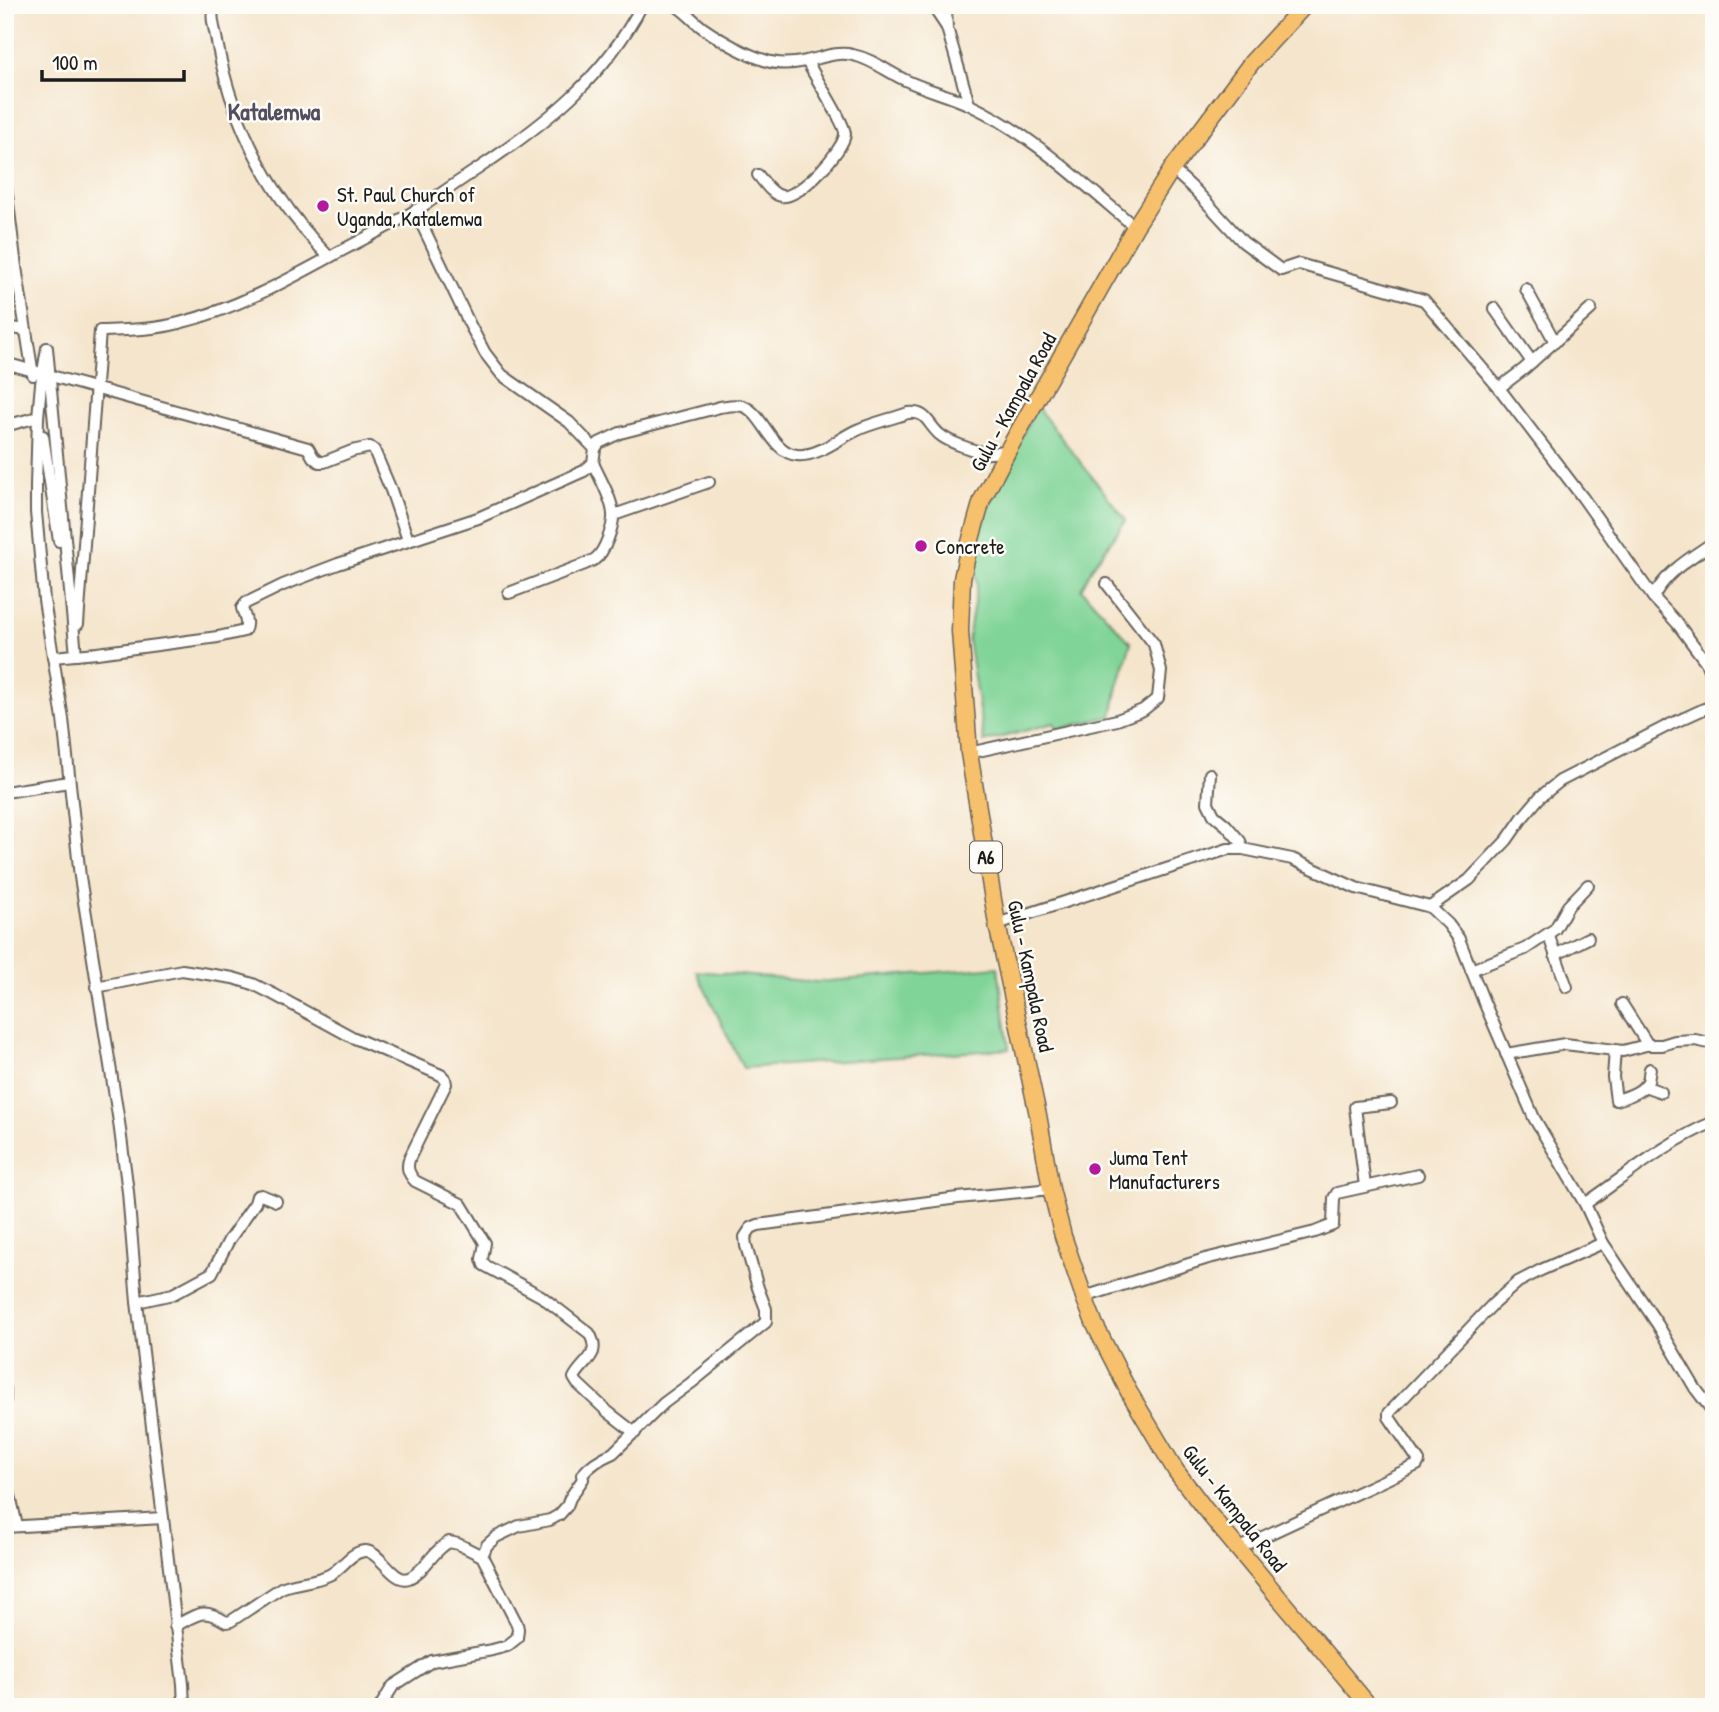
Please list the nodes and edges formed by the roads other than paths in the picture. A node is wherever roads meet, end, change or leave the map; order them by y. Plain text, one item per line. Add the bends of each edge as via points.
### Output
1 (214, 5) edge
2 (642, 5) edge
3 (929, 5) edge
4 (950, 5) edge
5 (1305, 5) edge
6 (681, 6) edge
7 (947, 28) junction
8 (807, 61) junction
9 (969, 104) junction
10 (1172, 169) junction
11 (758, 175) dead end
12 (5, 179) edge
13 (415, 210) junction
14 (1135, 227) junction
15 (329, 257) junction
16 (1526, 289) dead end
17 (1494, 308) dead end
18 (1591, 309) dead end
19 (5, 327) edge
20 (26, 330) junction
21 (1555, 342) junction
22 (1532, 362) junction
23 (5, 363) edge
24 (1499, 388) junction
25 (38, 417) junction
26 (5, 426) edge
27 (595, 449) junction
28 (1008, 450) junction
29 (593, 463) junction
30 (709, 482) dead end
31 (614, 515) junction
32 (408, 540) junction
33 (1714, 542) edge
34 (1107, 584) dead end
35 (509, 593) dead end
36 (1653, 597) junction
37 (76, 655) junction
38 (53, 657) junction
39 (1714, 683) edge
40 (1714, 706) edge
41 (969, 753) junction
42 (1210, 774) dead end
43 (69, 782) junction
44 (5, 792) edge
45 (1244, 849) junction
46 (1588, 885) dead end
47 (1430, 907) junction
48 (997, 923) junction
49 (1548, 934) junction
50 (1588, 938) dead end
51 (1555, 955) junction
52 (1471, 970) junction
53 (96, 987) junction
54 (1567, 988) dead end
55 (1622, 1004) dead end
56 (1714, 1044) edge
57 (1647, 1045) junction
58 (1615, 1050) junction
59 (1506, 1054) junction
60 (1650, 1069) dead end
61 (1644, 1086) junction
62 (1661, 1092) dead end
63 (1391, 1103) dead end
64 (1714, 1122) edge
65 (1418, 1175) dead end
66 (1365, 1186) junction
67 (1051, 1189) junction
68 (276, 1201) dead end
69 (1585, 1204) junction
70 (1602, 1243) junction
71 (1084, 1297) junction
72 (137, 1302) junction
73 (5, 1389) edge
74 (5, 1400) edge
75 (1714, 1413) edge
76 (635, 1433) junction
77 (5, 1466) edge
78 (163, 1518) junction
79 (18, 1526) junction
80 (5, 1527) edge
81 (1239, 1548) junction
82 (482, 1556) junction
83 (175, 1626) junction
84 (184, 1707) edge
85 (380, 1707) edge
86 (1370, 1707) edge

1 - 15 street via 212,25 238,119 270,181 308,236
2 - 13 street via 617,47 578,91 526,136
3 - 7 street
4 - 7 street
5 - 10 main road, Gulu - Kampala Road / A6 via 1252,62
6 - 8 street via 702,27 742,51 783,64
7 - 9 street
8 - 9 street via 841,53 853,55
8 - 11 street via 845,128 844,139 799,191 776,195
9 - 14 street via 1036,144
10 - 14 main road, Gulu - Kampala Road / A6
10 - 24 street via 1243,242 1281,270 1299,264 1424,300
12 - 20 street
13 - 15 street
13 - 27 street via 485,353 502,374 569,422
14 - 28 main road, Gulu - Kampala Road / A6
15 - 37 street via 257,295 179,324 100,331
16 - 21 street
17 - 22 street
18 - 21 street
19 - 20 street
20 - 37 street
21 - 22 street
22 - 24 street
23 - 32 street via 308,448 319,462 370,447
24 - 36 street
25 - 26 street
25 - 37 street via 47,348
25 - 38 street via 36,512
27 - 28 street via 620,433 741,405 779,446 795,455 916,412 939,435 954,442 989,454
27 - 29 street
28 - 41 main road, Gulu - Kampala Road / A6 via 982,500 961,579
29 - 31 street
29 - 32 street via 478,518
30 - 31 street
31 - 35 street via 606,543 595,559
32 - 37 street via 309,574 246,603 242,608 244,631
33 - 36 street via 1670,573
34 - 41 street via 1154,644 1160,671 1158,698 1117,720
36 - 39 street via 1706,662
37 - 38 street
38 - 43 street
40 - 47 street via 1560,781 1540,797 1469,880
41 - 48 main road, Gulu - Kampala Road / A6
42 - 45 street via 1208,803
43 - 44 street
43 - 53 street
45 - 47 street via 1292,859 1356,888
45 - 48 street via 1228,849
46 - 49 street
47 - 52 street via 1459,939
48 - 67 main road, Gulu - Kampala Road / A6
49 - 51 street
49 - 52 street via 1525,949
50 - 51 street
51 - 54 street
52 - 59 street
53 - 72 street via 119,1122
53 - 76 street via 182,970 233,978 445,1079 410,1157 410,1175 461,1204 485,1243 484,1265 541,1296 589,1333 592,1357 576,1374 576,1383
55 - 57 street
56 - 57 street via 1695,1040
57 - 58 street
58 - 59 street via 1565,1044
58 - 61 street via 1616,1100
59 - 69 street via 1534,1118
60 - 61 street
61 - 62 street
63 - 66 street via 1355,1107
64 - 69 street via 1668,1147
65 - 66 street
66 - 71 street via 1336,1194 1331,1227 1205,1259
67 - 71 main road, Gulu - Kampala Road / A6
67 - 76 street via 751,1228 746,1246 766,1322 664,1403
68 - 72 street via 257,1196 212,1273 173,1294
69 - 70 street
70 - 75 street
70 - 81 street via 1518,1282 1389,1413 1419,1461 1416,1466
71 - 81 main road, Gulu - Kampala Road / A6 via 1129,1392 1176,1471
72 - 78 street
73 - 74 street
76 - 82 street via 586,1470 559,1515 496,1537
77 - 79 street
78 - 79 street
78 - 83 street
79 - 80 street
81 - 86 main road, Gulu - Kampala Road / A6
82 - 83 street via 449,1542 418,1572 403,1578 363,1551 329,1575 281,1588 231,1621 206,1612
82 - 85 street via 517,1624 517,1638 507,1646 432,1661 393,1686
83 - 84 street

